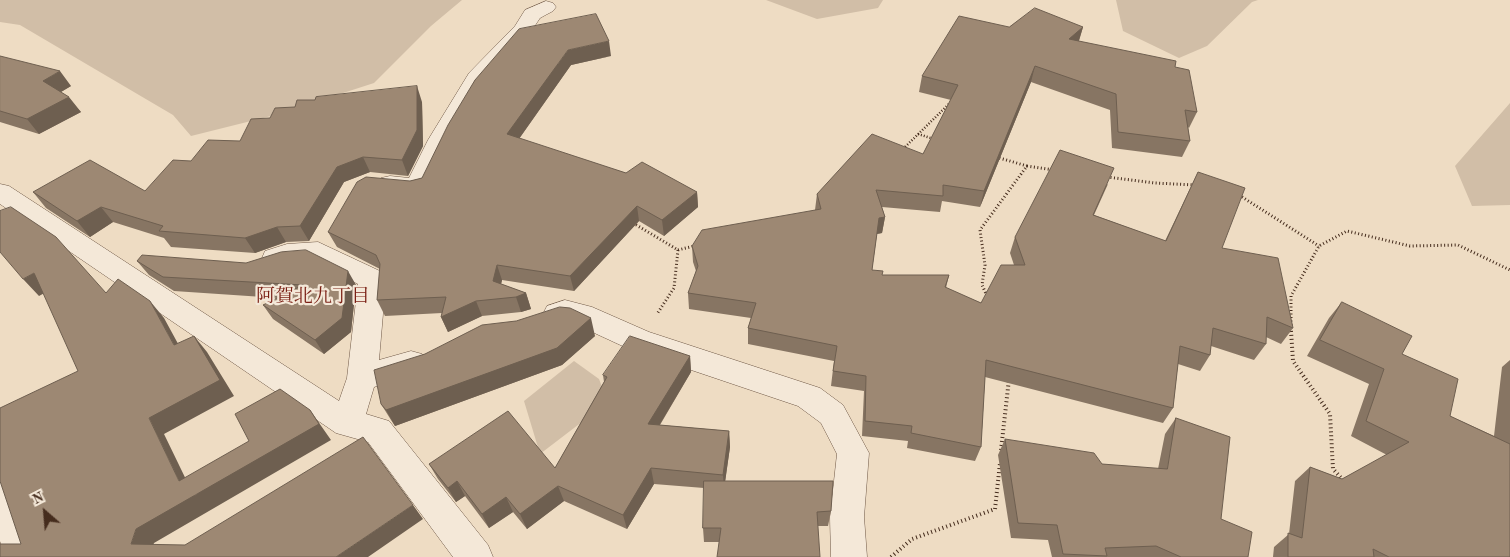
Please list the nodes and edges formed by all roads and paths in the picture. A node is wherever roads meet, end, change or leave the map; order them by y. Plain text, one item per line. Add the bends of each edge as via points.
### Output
1 (546, 7) dead end
2 (953, 99) edge
3 (918, 134) junction
4 (936, 139) edge
5 (991, 155) edge
6 (899, 156) edge
7 (1028, 166) junction
8 (1057, 170) edge
9 (1106, 177) edge
10 (370, 182) edge
11 (1200, 186) edge
12 (0, 192) edge
13 (1236, 192) edge
14 (30, 211) junction
15 (632, 222) edge
16 (0, 224) edge
17 (697, 245) edge
18 (1320, 246) junction
19 (678, 250) junction
20 (146, 257) edge
21 (256, 265) edge
22 (1510, 270) edge
23 (121, 271) junction
24 (990, 300) edge
25 (530, 322) edge
26 (639, 341) junction
27 (439, 351) edge
28 (1009, 376) edge
29 (362, 378) junction
30 (356, 435) junction
31 (1001, 452) dead end
32 (1000, 461) dead end
33 (1346, 484) edge
34 (0, 488) edge
35 (24, 557) edge
36 (475, 557) edge
37 (848, 557) edge
38 (891, 557) edge

1 - 10 street via 532,14 477,78 440,140 417,187
2 - 3 path
3 - 4 path
3 - 6 path
5 - 7 path
7 - 8 path
7 - 24 path via 980,230 985,265 982,284
9 - 11 path
12 - 14 street
13 - 18 path
14 - 16 street
14 - 23 street
15 - 19 path
17 - 19 path
18 - 22 path via 1347,231 1410,246 1458,245
18 - 33 path via 1290,296 1293,361 1330,414 1333,469
19 - 26 path via 674,288
20 - 23 street
21 - 29 street via 323,244 372,279
23 - 30 street
25 - 26 street via 565,311 582,315
26 - 37 street via 809,396 832,414 853,453 847,517
27 - 29 street via 422,360
28 - 31 path
29 - 30 street
30 - 36 street
32 - 38 path via 995,509 912,539
34 - 35 street

